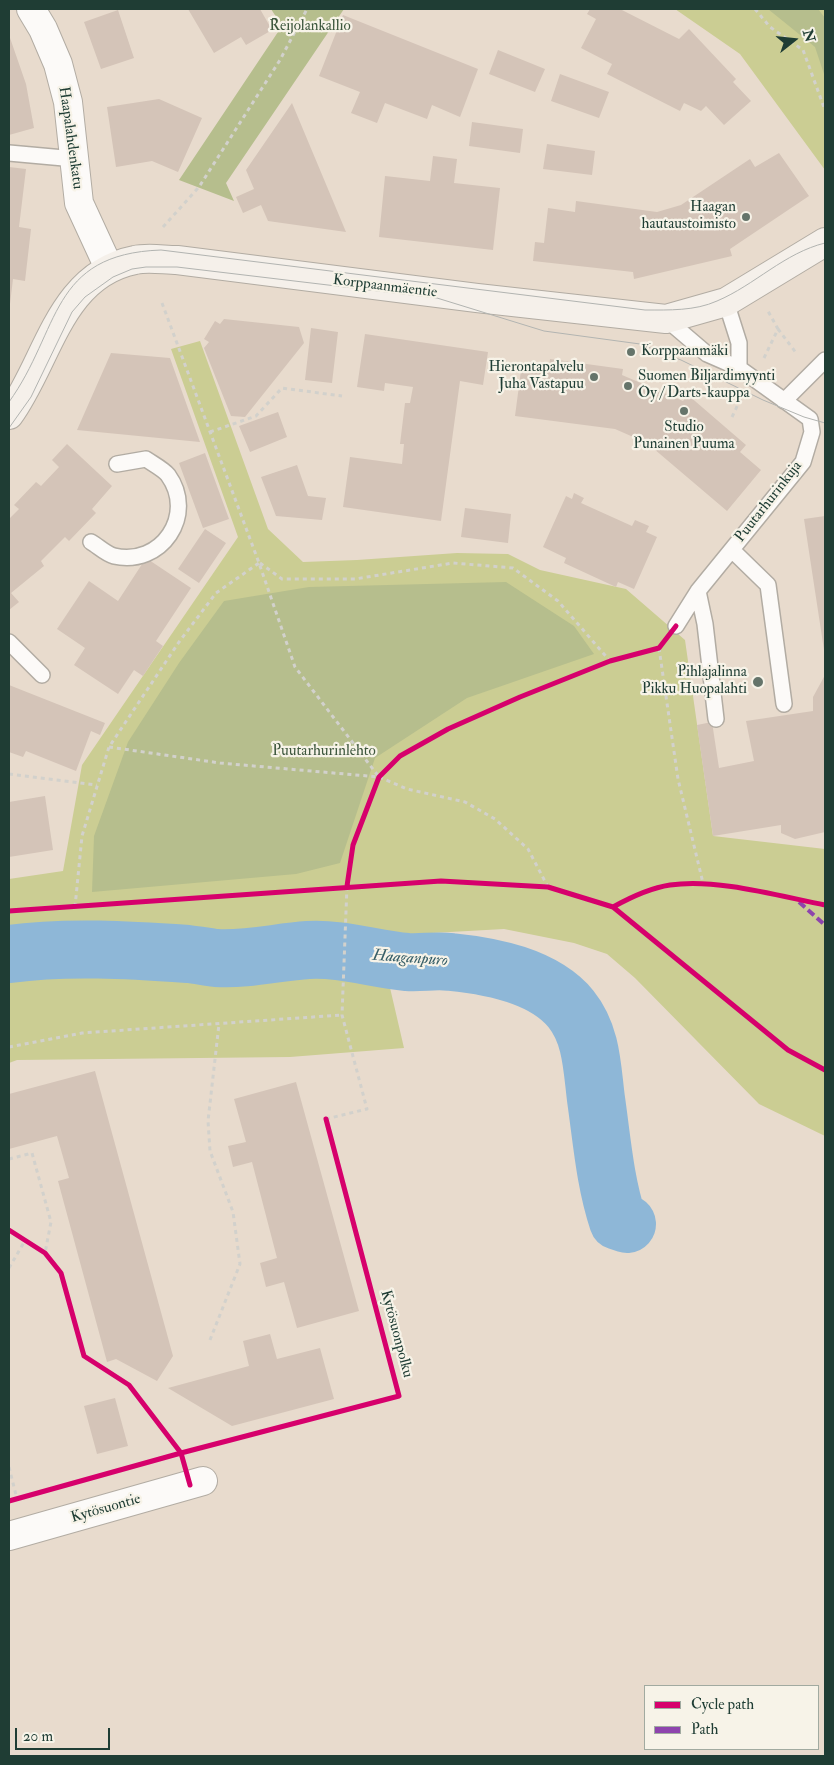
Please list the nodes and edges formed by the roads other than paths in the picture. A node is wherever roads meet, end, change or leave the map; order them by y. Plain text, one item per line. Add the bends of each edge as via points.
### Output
1 (31, 9) edge
2 (9, 153) edge
3 (75, 159) junction
4 (825, 242) edge
5 (108, 268) junction
6 (726, 302) junction
7 (666, 319) junction
8 (825, 360) edge
9 (739, 368) junction
10 (784, 401) junction
11 (9, 415) edge
12 (117, 464) dead end
13 (91, 542) dead end
14 (732, 550) junction
15 (698, 591) junction
16 (676, 626) road end
17 (9, 642) edge
18 (42, 675) dead end
19 (784, 704) dead end
20 (716, 720) dead end
21 (203, 1481) dead end
22 (9, 1536) edge

1 - 3 street, Haapalahdenkatu via 58,64 68,102
2 - 3 lane
3 - 5 street, Haapalahdenkatu via 79,204
4 - 6 street, Korppaanmäentie
5 - 7 street, Korppaanmäentie via 135,260 177,260
5 - 11 street, Korppaanmäentie via 90,280 65,309 24,393
6 - 7 street, Korppaanmäentie
6 - 9 lane via 739,343
7 - 9 lane, Puutarhurinkuja via 707,354
8 - 10 lane
9 - 10 lane, Puutarhurinkuja
10 - 14 lane, Puutarhurinkuja via 810,419 812,432 803,462
12 - 13 lane via 146,459 168,474 178,498 176,524 162,546 138,557 112,556
14 - 15 lane, Puutarhurinkuja
14 - 19 lane via 768,585
15 - 16 lane, Puutarhurinkuja
15 - 20 lane
17 - 18 lane
21 - 22 street, Kytösuontie

